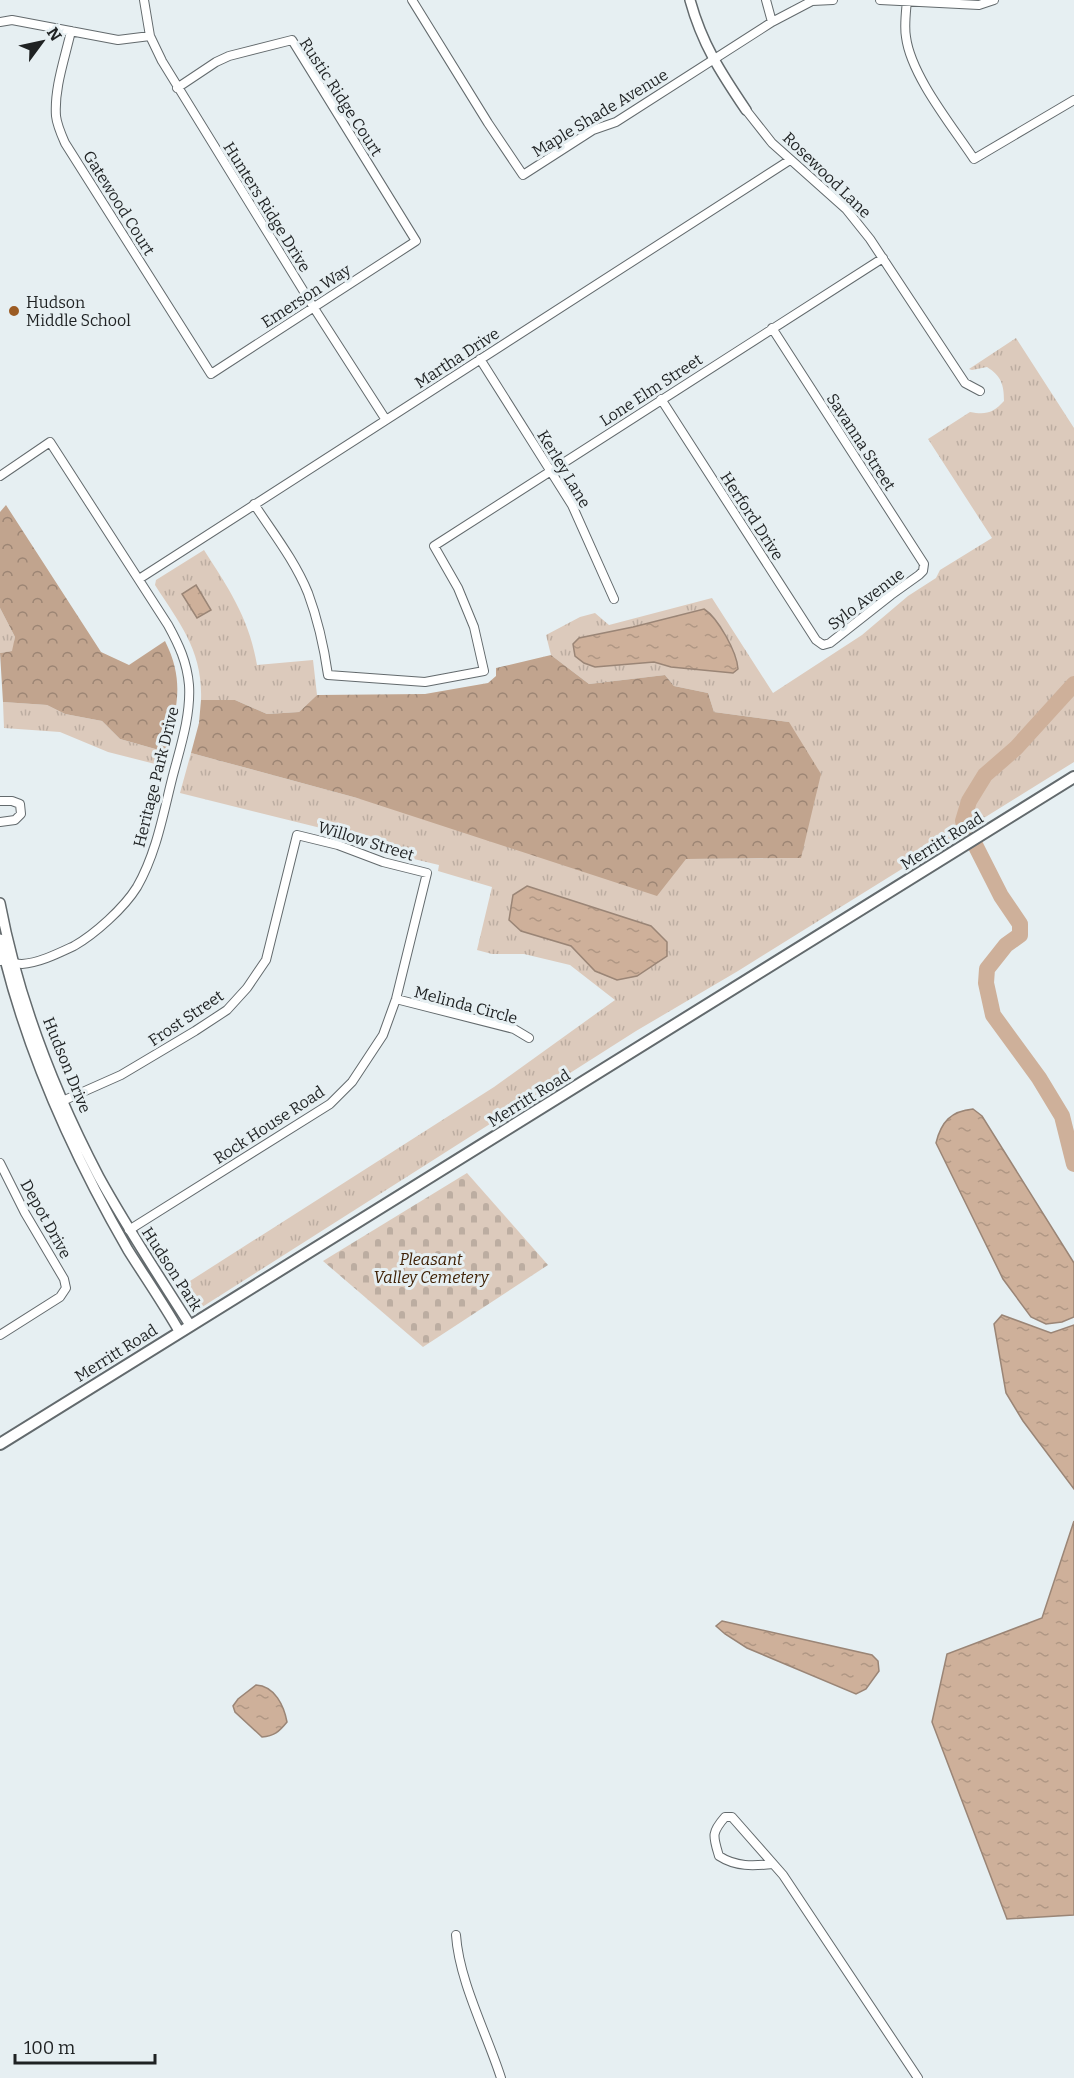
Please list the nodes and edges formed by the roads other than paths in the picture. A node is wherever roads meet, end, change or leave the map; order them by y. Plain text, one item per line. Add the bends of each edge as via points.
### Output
1 (144, 0) edge
2 (412, 0) edge
3 (690, 0) edge
4 (766, 0) edge
5 (833, 0) edge
6 (880, 0) edge
7 (994, 0) edge
8 (907, 1) edge
9 (0, 22) edge
10 (772, 22) junction
11 (71, 31) junction
12 (150, 36) junction
13 (713, 60) junction
14 (177, 88) junction
15 (1074, 100) edge
16 (746, 110) joint
17 (790, 160) junction
18 (416, 241) joint
19 (883, 258) junction
20 (314, 308) junction
21 (772, 328) junction
22 (480, 359) junction
23 (211, 374) joint
24 (980, 391) dead end
25 (661, 399) junction
26 (386, 420) junction
27 (551, 470) junction
28 (0, 477) edge
29 (254, 504) junction
30 (923, 571) joint
31 (139, 579) junction
32 (614, 599) dead end
33 (823, 645) joint
34 (1074, 777) edge
35 (0, 801) edge
36 (0, 822) edge
37 (297, 835) joint
38 (427, 873) joint
39 (0, 903) edge
40 (0, 939) edge
41 (5, 965) edge
42 (396, 999) junction
43 (529, 1038) dead end
44 (58, 1103) junction
45 (0, 1163) edge
46 (129, 1230) junction
47 (128, 1250) joint
48 (190, 1324) junction
49 (179, 1331) junction
50 (0, 1335) edge
51 (0, 1444) edge
52 (773, 1864) junction
53 (456, 1935) dead end
54 (501, 2078) edge
55 (918, 2078) edge

1 - 12 street, Hunters Ridge Drive
2 - 13 street, Maple Shade Avenue via 523,175
3 - 13 street, Rosewood Lane
4 - 10 street
5 - 10 street via 812,1
6 - 8 street
7 - 8 street via 979,5
8 - 15 street via 905,37 912,59 974,159
9 - 11 street via 12,20
10 - 13 street
11 - 12 street via 118,40
11 - 23 street, Gatewood Court via 57,97 58,128
12 - 14 street, Hunters Ridge Drive
13 - 16 street, Rosewood Lane
14 - 18 street, Rustic Ridge Court via 229,56 292,40
14 - 20 street, Hunters Ridge Drive
16 - 17 street, Rosewood Lane
17 - 19 street, Rosewood Lane via 846,209
17 - 22 street, Martha Drive
18 - 20 street, Emerson Way
19 - 21 street, Lone Elm Street
19 - 24 street, Rosewood Lane via 964,383
20 - 23 street, Emerson Way
20 - 26 street, Hunters Ridge Drive
21 - 25 street, Lone Elm Street
21 - 30 street, Savanna Street via 924,564
22 - 26 street, Martha Drive
22 - 27 street, Kerley Lane
25 - 27 street, Lone Elm Street
25 - 33 street, Herford Drive via 816,640
26 - 29 street, Martha Drive
27 - 29 street, Lone Elm Street via 434,546 470,617 484,671 425,682 328,675 307,591
27 - 32 street, Kerley Lane via 572,505
28 - 31 street, Heritage Park Drive via 50,442
29 - 31 street, Martha Drive
30 - 33 street, Sylo Avenue via 838,638
31 - 41 street, Heritage Park Drive via 184,656 189,686 187,722 150,858 136,888 111,918 75,945 26,964
34 - 48 main road, Merritt Road
35 - 36 street via 20,804 21,814 15,820
37 - 38 street, Willow Street
37 - 44 street, Frost Street via 266,960 247,988 227,1010 195,1030 121,1075
38 - 42 street, Rock House Road
39 - 41 street, Hudson Drive
40 - 41 street, Hudson Drive
41 - 44 street, Hudson Drive via 41,1074
42 - 43 street, Melinda Circle via 514,1029
42 - 46 street, Rock House Road via 383,1035 368,1060 330,1104
44 - 46 street, Hudson Drive
44 - 47 street, Hudson Drive
45 - 50 street, Depot Drive via 66,1288 60,1297
46 - 48 street, Hudson Park
47 - 49 street, Hudson Park
48 - 49 main road, Merritt Road
49 - 51 main road, Merritt Road
52 - 52 street via 730,1864 719,1857 715,1830 725,1817 732,1817
52 - 55 street
53 - 54 street via 467,1984

